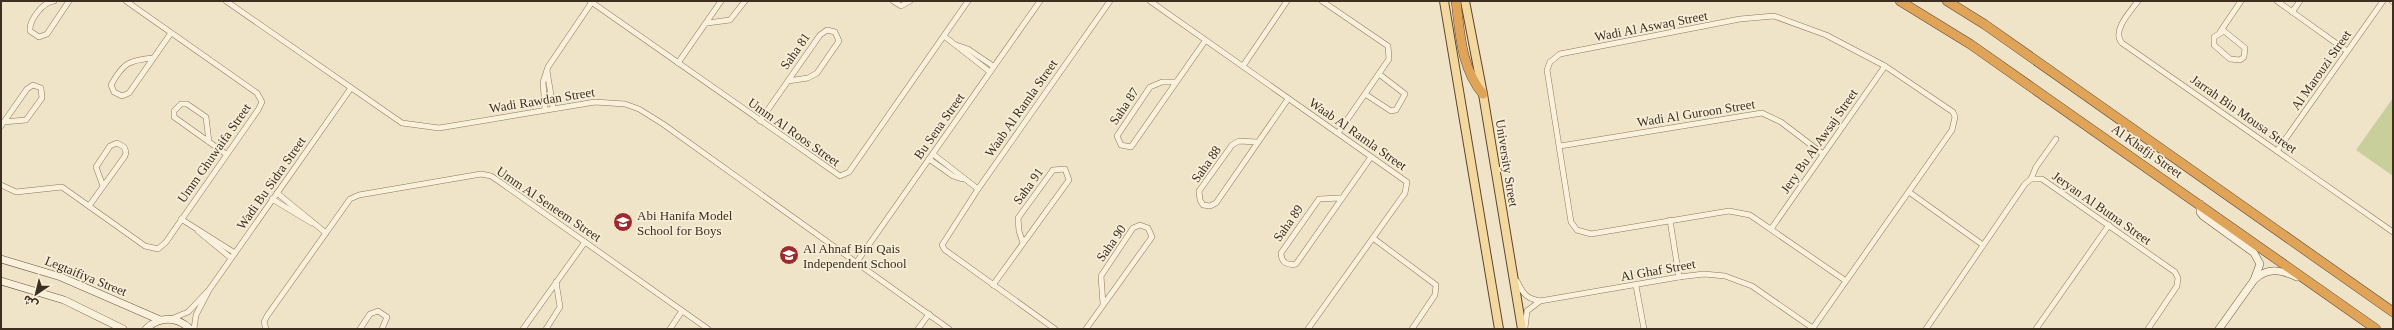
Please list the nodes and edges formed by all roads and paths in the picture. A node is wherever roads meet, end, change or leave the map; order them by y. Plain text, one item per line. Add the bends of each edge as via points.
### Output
1 (54, 1) edge
2 (69, 1) edge
3 (126, 1) edge
4 (226, 1) edge
5 (722, 1) edge
6 (745, 1) edge
7 (893, 1) edge
8 (910, 1) edge
9 (968, 1) edge
10 (1040, 1) edge
11 (1110, 1) edge
12 (1150, 1) edge
13 (1287, 1) edge
14 (1322, 1) edge
15 (1444, 1) edge
16 (1456, 1) edge
17 (1465, 1) edge
18 (1900, 1) edge
19 (1946, 1) edge
20 (2138, 1) edge
21 (2241, 1) edge
22 (2277, 1) edge
23 (2300, 1) edge
24 (2383, 1) edge
25 (591, 2) edge
26 (2292, 12) junction
27 (707, 23) junction
28 (2220, 32) junction
29 (171, 33) junction
30 (944, 36) junction
31 (1205, 41) junction
32 (956, 45) junction
33 (2347, 51) junction
34 (153, 58) junction
35 (678, 63) junction
36 (994, 66) junction
37 (1242, 66) junction
38 (1885, 66) junction
39 (547, 69) junction
40 (990, 72) junction
41 (1378, 74) junction
42 (788, 81) junction
43 (1175, 82) junction
44 (351, 88) junction
45 (1365, 94) junction
46 (1483, 94) junction
47 (1288, 99) junction
48 (553, 107) junction
49 (545, 109) junction
50 (760, 121) junction
51 (2, 124) edge
52 (1338, 133) junction
53 (2056, 139) dead end
54 (209, 142) junction
55 (1257, 142) junction
56 (1560, 146) junction
57 (2277, 151) junction
58 (226, 154) junction
59 (933, 154) junction
60 (1823, 154) junction
61 (1371, 157) junction
62 (928, 159) junction
63 (2031, 179) junction
64 (965, 180) junction
65 (1, 184) edge
66 (103, 186) junction
67 (978, 189) junction
68 (1909, 192) junction
69 (276, 193) junction
70 (1341, 198) junction
71 (272, 199) junction
72 (2200, 204) junction
73 (89, 206) junction
74 (181, 219) junction
75 (1670, 220) junction
76 (312, 223) junction
77 (2109, 225) junction
78 (1771, 229) junction
79 (198, 230) junction
80 (2393, 232) edge
81 (326, 233) junction
82 (1373, 238) junction
83 (585, 242) junction
84 (1023, 243) junction
85 (1983, 245) junction
86 (235, 253) junction
87 (231, 258) junction
88 (1, 259) edge
89 (856, 263) junction
90 (1513, 273) junction
91 (1679, 277) junction
92 (2254, 280) junction
93 (1, 281) edge
94 (1846, 281) junction
95 (556, 282) junction
96 (2311, 283) junction
97 (993, 286) junction
98 (1636, 286) junction
99 (209, 290) junction
100 (1540, 301) junction
101 (1103, 304) junction
102 (682, 311) junction
103 (2393, 312) edge
104 (929, 314) junction
105 (171, 319) junction
106 (160, 320) junction
107 (123, 329) edge
108 (146, 329) edge
109 (190, 329) edge
110 (194, 329) edge
111 (266, 329) edge
112 (360, 329) edge
113 (382, 329) edge
114 (523, 329) edge
115 (546, 329) edge
116 (670, 329) edge
117 (708, 329) edge
118 (918, 329) edge
119 (949, 329) edge
120 (1055, 329) edge
121 (1086, 329) edge
122 (1308, 329) edge
123 (1412, 329) edge
124 (1500, 329) edge
125 (1523, 329) edge
126 (1644, 329) edge
127 (1814, 329) edge
128 (1926, 329) edge
129 (2036, 329) edge
130 (2148, 329) edge
131 (2219, 329) edge
132 (2376, 329) edge

1 - 2 street via 44,5 31,23 30,31 40,38 47,34
3 - 29 street, Umm Ghuwaifa Street
4 - 44 street, Wadi Rawdan Street
5 - 27 street
6 - 27 street via 730,20
7 - 8 street via 901,6
9 - 30 street, Umm Al Roos Street
10 - 36 street, Bu Sena Street
11 - 67 street, Waab Al Ramla Street
12 - 31 street, Waab Al Ramla Street
13 - 37 street
14 - 41 street via 1388,46 1389,58
15 - 124 main road
16 - 46 highway via 1465,62
17 - 46 main road, University Street
18 - 72 highway, Al Khafji Street via 1970,44
19 - 103 highway, Al Khafji Street via 1984,24
20 - 57 street, Jarrah Bin Mousa Street via 2121,26 2119,40
21 - 28 street
22 - 26 street
23 - 26 street
24 - 33 street, Al Marouzi Street
25 - 35 street, Umm Al Roos Street
25 - 39 street, Umm Al Roos Street
26 - 33 street
27 - 35 street
28 - 28 street via 2214,37 2214,45 2235,60 2244,57 2245,48 2242,43 2228,33
29 - 34 street
29 - 58 street, Umm Ghuwaifa Street via 261,97 261,106
30 - 32 street
30 - 50 street, Umm Al Roos Street via 844,175 835,174
31 - 37 street, Waab Al Ramla Street
31 - 43 street, Saha 87
32 - 36 street via 968,49
32 - 40 street
33 - 57 street, Al Marouzi Street
34 - 34 street via 130,61 112,85 114,92 122,96 129,93
35 - 50 street, Umm Al Roos Street
36 - 40 street, Bu Sena Street
37 - 47 street, Waab Al Ramla Street
38 - 56 street, Wadi Al Aswaq Street via 1826,34 1774,16 1740,20 1560,54 1550,62 1547,70
38 - 60 street, Jery Bu Al Awsaj Street
38 - 68 street, Wadi Al Aswaq Street via 1948,108 1955,116 1952,130
39 - 48 street
39 - 49 street, Umm Al Roos Street via 543,82
40 - 59 street, Bu Sena Street
41 - 45 street
41 - 45 street via 1405,94 1396,110 1391,111
42 - 42 street, Saha 81 via 808,78 817,73 839,41 835,32 823,32
42 - 50 street, Saha 81
43 - 43 street, Saha 87 via 1131,147 1121,145 1117,136 1150,87 1162,82
44 - 49 street, Wadi Rawdan Street via 402,123 426,128 439,128
44 - 69 street, Wadi Bu Sidra Street
45 - 52 street
46 - 90 main road, University Street
47 - 52 street, Waab Al Ramla Street
47 - 55 street, Saha 88
48 - 49 street, Wadi Rawdan Street
48 - 89 street, Wadi Rawdan Street via 610,102 625,104 650,115
51 - 51 street via 26,120 42,98 41,88 33,85 27,89
52 - 61 street, Waab Al Ramla Street
53 - 63 street via 2036,167
54 - 54 street via 206,117 187,104 181,104 174,111 174,117
54 - 58 street
55 - 55 street, Saha 88 via 1216,203 1210,206 1203,205 1200,192 1232,145 1239,141
56 - 60 street, Wadi Al Guroon Street via 1762,113 1781,122
56 - 75 street, Wadi Al Aswaq Street via 1571,222 1577,230 1591,234
57 - 80 street, Jarrah Bin Mousa Street
58 - 74 street, Umm Ghuwaifa Street
59 - 62 street, Bu Sena Street
59 - 64 street
60 - 78 street, Jery Bu Al Awsaj Street
61 - 70 street, Saha 89
61 - 82 street, Waab Al Ramla Street via 1407,182 1407,188
62 - 64 street via 953,176
62 - 89 street, Bu Sena Street
63 - 77 street, Jeryan Al Butna Street via 2042,180
63 - 85 street, Jeryan Al Butna Street via 2024,184
64 - 67 street
65 - 73 street, Umm Ghuwaifa Street via 16,192 59,186
66 - 66 street via 96,167 110,146 117,143 124,147 126,152
66 - 73 street
67 - 97 street, Waab Al Ramla Street via 942,245 945,250
68 - 85 street
68 - 94 street, Wadi Al Aswaq Street
69 - 71 street, Wadi Bu Sidra Street
69 - 76 street
70 - 70 street, Saha 89 via 1296,264 1284,263 1281,253 1319,199
71 - 76 street
71 - 86 street, Wadi Bu Sidra Street
72 - 92 street via 2203,216 2258,258 2260,264
72 - 96 highway, Al Khafji Street
73 - 74 street, Umm Ghuwaifa Street via 152,249 161,247
74 - 79 street, Umm Ghuwaifa Street
75 - 78 street, Wadi Al Aswaq Street via 1729,211 1750,215
75 - 91 street
76 - 81 street
77 - 129 street
77 - 130 street, Jeryan Al Butna Street via 2175,272 2178,278 2178,286
78 - 94 street, Wadi Al Aswaq Street
79 - 86 street, Umm Ghuwaifa Street
79 - 87 street, Umm Ghuwaifa Street
81 - 83 street, Umm Al Seneem Street via 347,202 354,197 481,174 495,178
81 - 111 street, Umm Al Seneem Street via 267,316 264,322
82 - 122 street, Waab Al Ramla Street
82 - 123 street via 1436,285 1435,295
83 - 95 street
83 - 102 street, Umm Al Seneem Street
84 - 84 street, Saha 91 via 1068,180 1065,169 1053,170 1018,218
84 - 97 street, Saha 91
85 - 128 street, Jeryan Al Butna Street
86 - 87 street, Wadi Bu Sidra Street
87 - 99 street, Wadi Bu Sidra Street
88 - 106 street, Legtaifiya Street via 61,276
89 - 104 street, Wadi Rawdan Street
90 - 100 street via 1523,294
90 - 125 main road, University Street
91 - 98 street, Al Ghaf Street
91 - 127 street, Al Ghaf Street via 1704,274 1732,278 1752,286
92 - 96 street via 2264,272 2275,270
92 - 131 street
93 - 107 street via 59,299
94 - 127 street, Wadi Al Aswaq Street
95 - 114 street
95 - 115 street via 560,307
96 - 132 highway, Al Khafji Street
97 - 120 street, Waab Al Ramla Street
98 - 100 street, Al Ghaf Street
98 - 126 street
99 - 105 street, Wadi Bu Sidra Street via 188,312
99 - 110 street, Wadi Bu Sidra Street via 196,316
100 - 125 street via 1527,311
101 - 101 street, Saha 90 via 1152,237 1148,228 1140,225 1133,228 1101,276
101 - 121 street, Saha 90
102 - 116 street
102 - 117 street, Umm Al Seneem Street
104 - 118 street
104 - 119 street, Wadi Rawdan Street
105 - 106 street
105 - 109 street
106 - 108 street
112 - 113 street via 370,314 378,311 387,317

